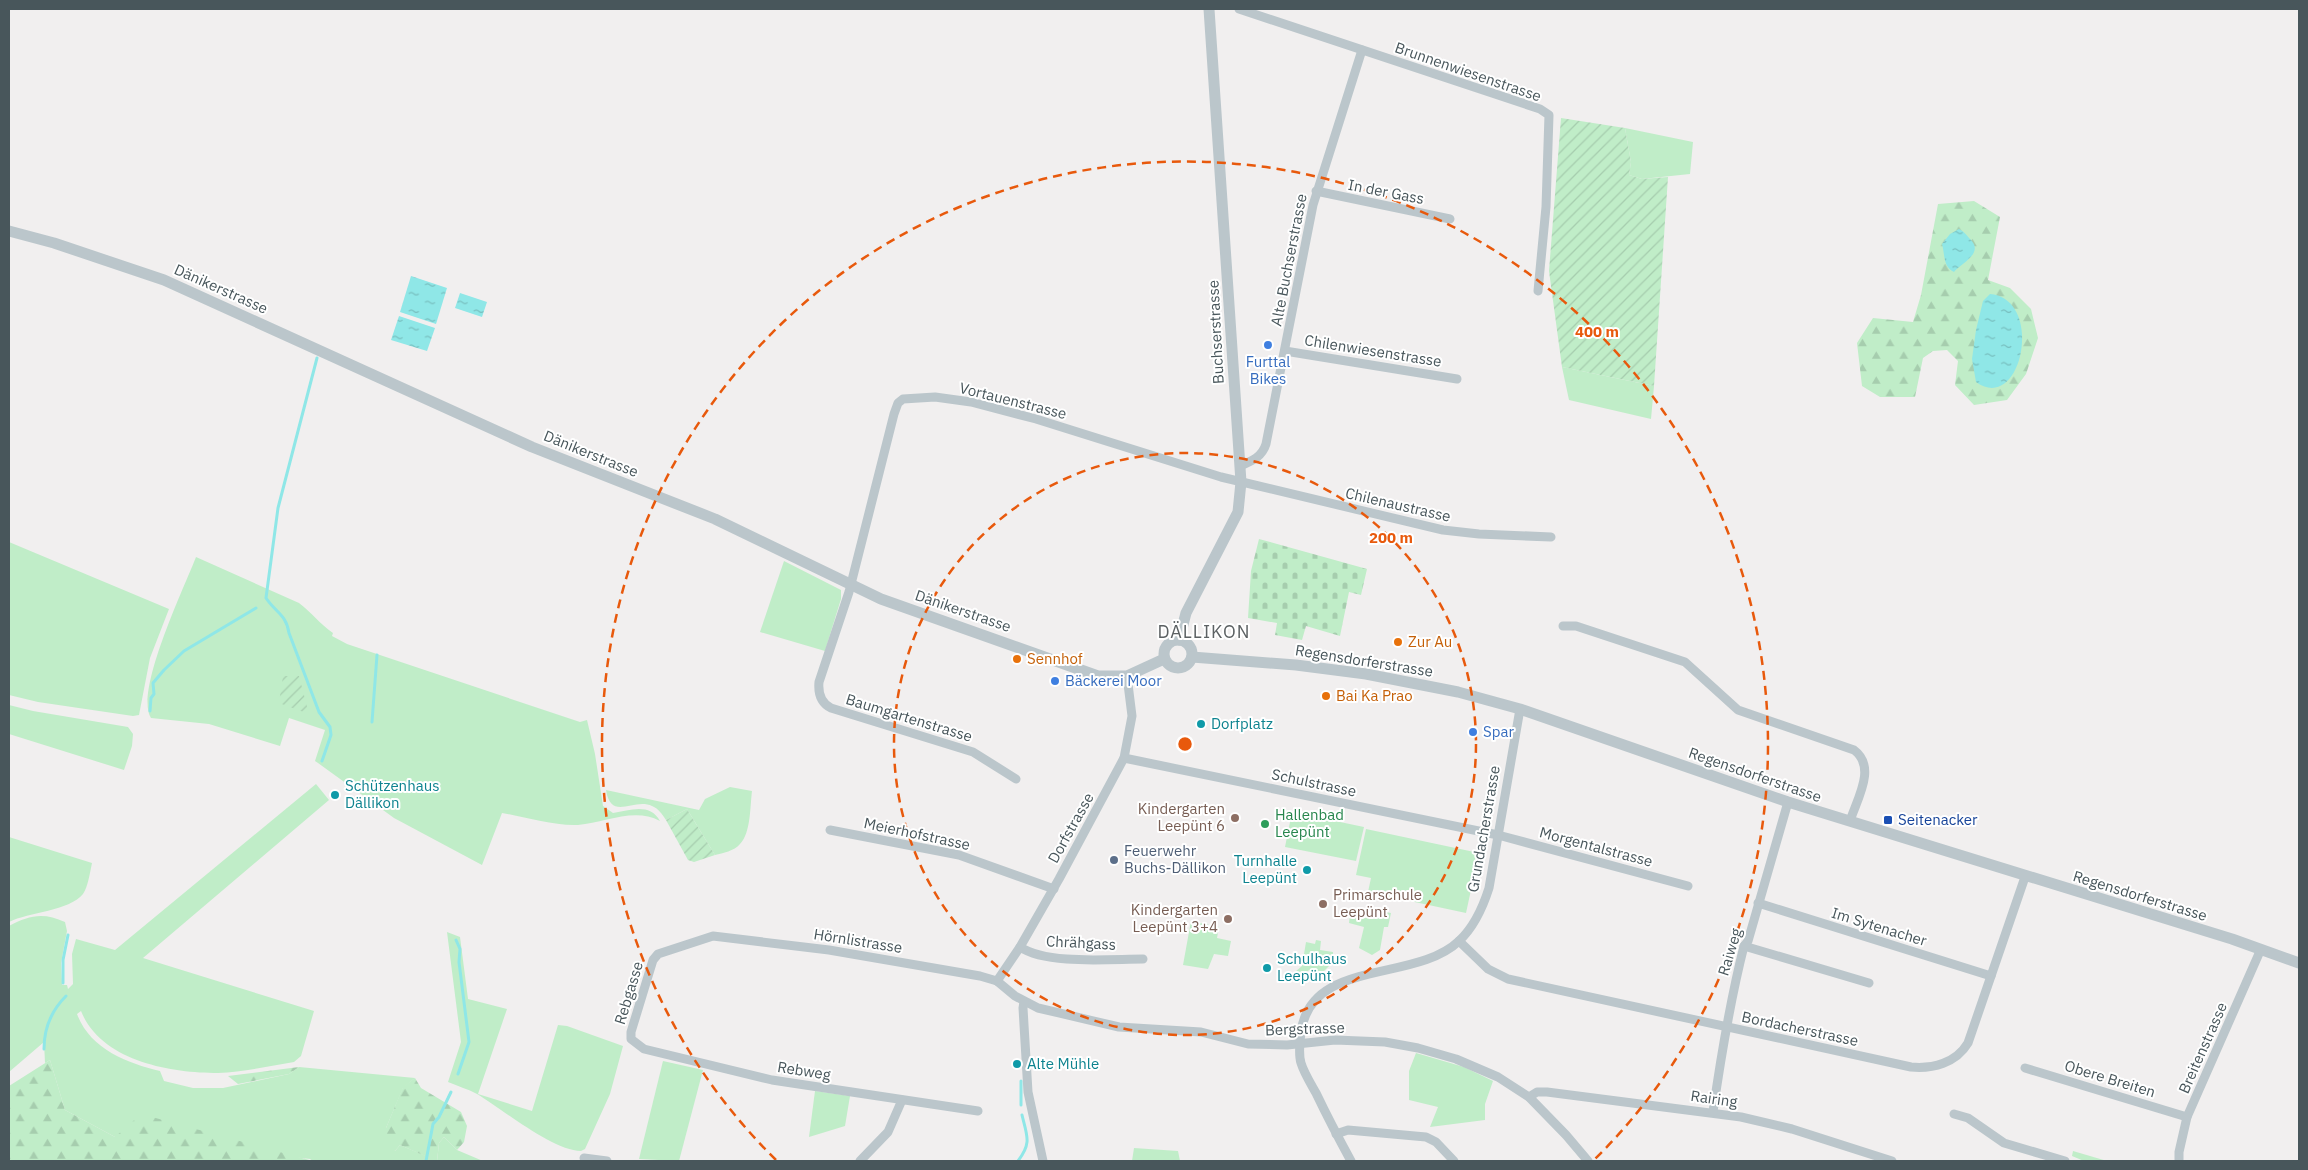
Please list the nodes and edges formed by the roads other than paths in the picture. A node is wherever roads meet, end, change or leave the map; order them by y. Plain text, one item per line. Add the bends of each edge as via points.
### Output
1 (1209, 9) edge
2 (1239, 9) edge
3 (1362, 50) junction
4 (1316, 192) junction
5 (1450, 218) dead end
6 (9, 231) edge
7 (1538, 291) dead end
8 (1285, 351) junction
9 (1457, 379) dead end
10 (1240, 466) junction
11 (1241, 482) junction
12 (1551, 537) dead end
13 (851, 583) junction
14 (1564, 626) dead end
15 (1179, 640) junction
16 (1192, 657) junction
17 (1164, 660) junction
18 (1127, 676) junction
19 (1520, 709) junction
20 (1124, 758) junction
21 (1016, 780) dead end
22 (1788, 802) junction
23 (1850, 821) junction
24 (830, 830) dead end
25 (1498, 835) junction
26 (2025, 877) junction
27 (1688, 886) dead end
28 (1054, 889) junction
29 (1758, 903) junction
30 (713, 936) joint
31 (1459, 941) junction
32 (1744, 946) junction
33 (1020, 947) junction
34 (2261, 949) junction
35 (1143, 959) dead end
36 (2299, 963) edge
37 (1991, 976) junction
38 (997, 981) junction
39 (1869, 983) dead end
40 (1024, 1002) junction
41 (1725, 1027) junction
42 (631, 1038) joint
43 (1299, 1044) junction
44 (2025, 1068) dead end
45 (1529, 1097) junction
46 (902, 1100) junction
47 (978, 1111) dead end
48 (1713, 1112) junction
49 (1954, 1114) dead end
50 (2187, 1117) junction
51 (1336, 1134) junction
52 (584, 1158) dead end
53 (607, 1161) edge
54 (862, 1161) edge
55 (1044, 1161) edge
56 (1351, 1161) edge
57 (1454, 1161) edge
58 (1588, 1161) edge
59 (1892, 1161) edge
60 (2065, 1161) edge
61 (2180, 1161) edge

1 - 10 street, Buchserstrasse
2 - 3 street, Brunnenwiesenstrasse
3 - 4 street, Alte Buchserstrasse
3 - 7 street, Brunnenwiesenstrasse via 1540,109 1549,115 1546,207
4 - 5 street, In der Gass
4 - 8 street, Alte Buchserstrasse
6 - 13 street, Dänikerstrasse via 54,242 164,280 465,417 715,519
8 - 9 street, Chilenwiesenstrasse
8 - 10 street, Alte Buchserstrasse via 1264,452
10 - 11 street, Buchserstrasse
11 - 12 street, Chilenaustrasse via 1458,533
11 - 13 street, Vortauenstrasse via 971,402 903,399 894,414
11 - 15 street, Buchserstrasse via 1238,512 1186,613
13 - 18 street, Dänikerstrasse via 881,599 1086,673
13 - 21 street, Baumgartenstrasse via 819,682 820,697 825,705 973,752
14 - 23 street via 1576,626 1686,662 1738,710 1854,750 1866,768
15 - 16 street via 1189,646
15 - 17 street via 1166,646
16 - 17 street via 1188,665 1179,669 1170,667
16 - 19 street, Regensdorferstrasse via 1366,674 1458,692
17 - 18 street, Dänikerstrasse
18 - 20 street, Dorfstrasse via 1132,716
19 - 22 street, Regensdorferstrasse
19 - 25 street, Grundacherstrasse
20 - 25 street, Schulstrasse
20 - 28 street, Dorfstrasse
22 - 23 street, Regensdorferstrasse
22 - 29 street, Raiweg
23 - 26 street, Regensdorferstrasse
24 - 28 street, Meierhofstrasse via 959,855
25 - 27 street, Morgentalstrasse
25 - 31 street, Grundacherstrasse via 1485,900 1480,913
26 - 34 street, Regensdorferstrasse
26 - 37 street, Bordacherstrasse
28 - 33 street, Dorfstrasse
29 - 32 street, Raiweg
29 - 37 street, Im Sytenacher
30 - 38 street, Hörnlistrasse via 829,950
30 - 42 street, Rebgasse via 658,954 653,960 632,1025
31 - 41 street, Bordacherstrasse via 1488,969 1508,979
31 - 43 street, Grundacherstrasse via 1422,962 1336,984 1321,994 1305,1013
32 - 39 street
32 - 41 street, Raiweg
33 - 35 street, Chrähgass via 1034,954 1078,959
33 - 38 street, Dorfstrasse
34 - 36 street, Regensdorferstrasse
34 - 50 street, Breitenstrasse
37 - 41 street, Bordacherstrasse via 1965,1048 1943,1064 1925,1068
38 - 40 street, Bergstrasse
40 - 43 street, Bergstrasse via 1059,1015 1119,1027 1201,1032 1248,1044
40 - 55 street via 1028,1092
41 - 48 street, Raiweg
42 - 46 street, Rebweg via 644,1049 741,1073
43 - 45 street, Bergstrasse via 1334,1040 1404,1045 1456,1059 1498,1077
43 - 51 street, Grundacherstrasse via 1301,1064
44 - 50 street, Obere Breiten
45 - 48 street, Rairing via 1537,1092 1547,1092
45 - 58 street, Bergstrasse
46 - 47 street, Rebweg
46 - 54 street via 888,1132
48 - 59 street, Rairing via 1778,1125
49 - 60 street via 1968,1118 2004,1143
50 - 61 street, Breitenstrasse
51 - 56 street, Grundacherstrasse
51 - 57 street via 1348,1130 1426,1136
52 - 53 street

